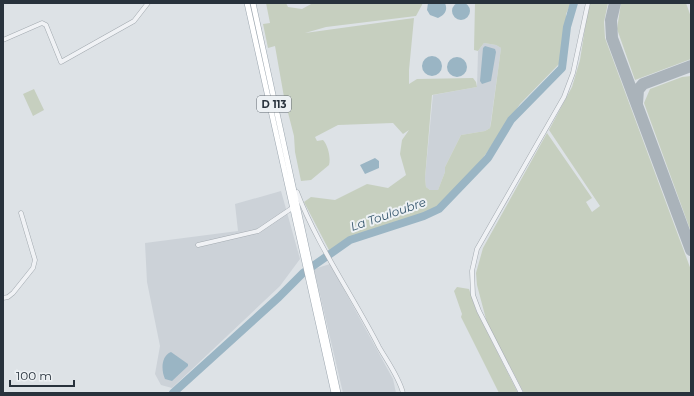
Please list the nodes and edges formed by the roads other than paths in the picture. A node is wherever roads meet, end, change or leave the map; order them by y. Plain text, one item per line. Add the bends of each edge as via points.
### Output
1 (148, 3) edge
2 (247, 3) edge
3 (253, 3) edge
4 (588, 3) edge
5 (3, 40) edge
6 (292, 194) junction
7 (295, 206) junction
8 (21, 213) dead end
9 (198, 245) dead end
10 (310, 277) junction
11 (3, 298) edge
12 (334, 393) edge
13 (338, 393) edge
14 (403, 393) edge
15 (521, 393) edge

1 - 5 street via 134,21 61,62 46,25 42,23
2 - 6 main road, D 113
3 - 6 main road, D 113
4 - 15 street via 573,73 564,96 478,249 472,271 473,295 479,310
6 - 7 main road, D 113
6 - 14 street via 298,192 303,207
7 - 9 street via 258,231
7 - 10 main road, D 113
8 - 11 street via 35,255 35,265 13,293
10 - 12 main road, D 113
10 - 13 main road, D 113

